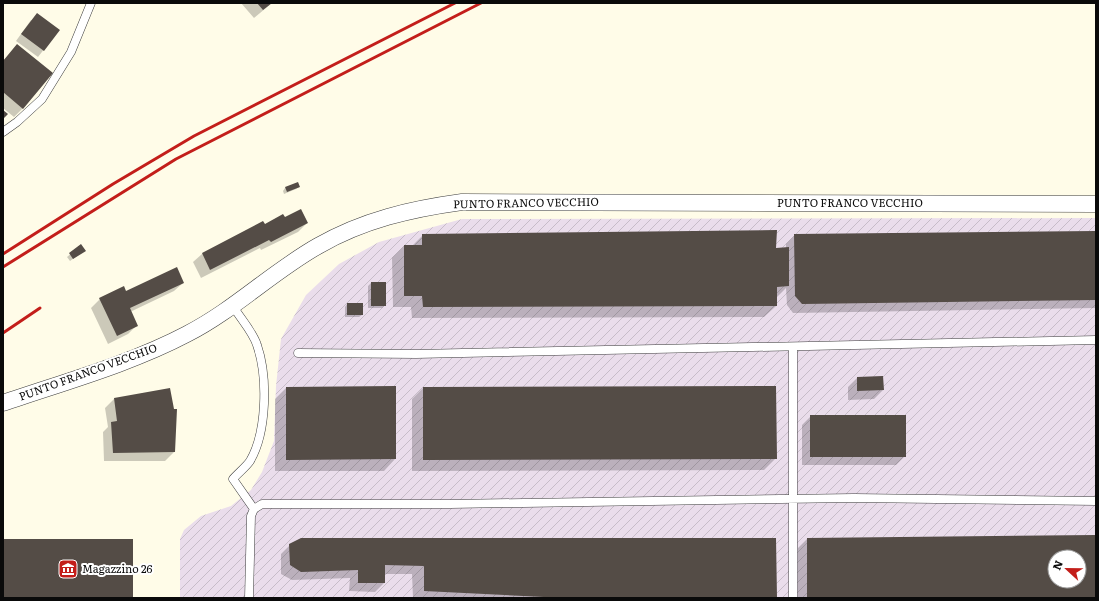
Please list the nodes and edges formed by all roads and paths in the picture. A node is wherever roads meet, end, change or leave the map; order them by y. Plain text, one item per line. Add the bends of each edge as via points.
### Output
1 (91, 3) edge
2 (3, 132) edge
3 (1096, 204) edge
4 (233, 306) junction
5 (1096, 340) edge
6 (793, 347) junction
7 (298, 353) dead end
8 (3, 403) edge
9 (795, 499) junction
10 (1096, 501) edge
11 (254, 509) junction
12 (249, 598) edge
13 (793, 598) edge

1 - 2 lane via 71,52 42,99
3 - 4 street, PUNTO FRANCO VECCHIO via 462,202 389,215 358,227 318,246
4 - 8 street, PUNTO FRANCO VECCHIO via 187,334 122,362
4 - 11 lane via 257,344 265,386 264,422 258,443 249,461 233,479
5 - 6 lane
6 - 7 lane via 416,354
6 - 9 lane
9 - 10 lane
9 - 11 lane via 262,504
9 - 13 lane
11 - 12 lane via 251,516

